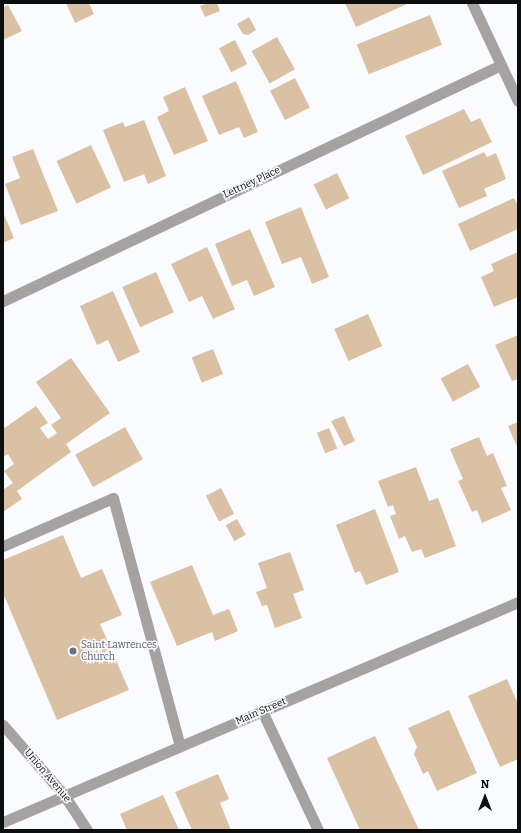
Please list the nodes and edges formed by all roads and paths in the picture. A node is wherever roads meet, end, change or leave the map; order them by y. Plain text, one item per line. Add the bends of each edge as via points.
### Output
1 (472, 3) edge
2 (501, 65) junction
3 (518, 101) edge
4 (3, 301) edge
5 (3, 546) edge
6 (518, 602) edge
7 (262, 711) junction
8 (3, 725) edge
9 (180, 746) junction
10 (64, 795) junction
11 (3, 822) edge
12 (87, 830) edge
13 (318, 830) edge

1 - 2 street
2 - 3 street
2 - 4 street, Lettney Place
5 - 9 street via 113,498
6 - 7 street, Main Street
7 - 9 street, Main Street
7 - 13 street
8 - 10 street, Union Avenue
9 - 10 street, Main Street
10 - 11 street, Main Street
10 - 12 street, Union Avenue

